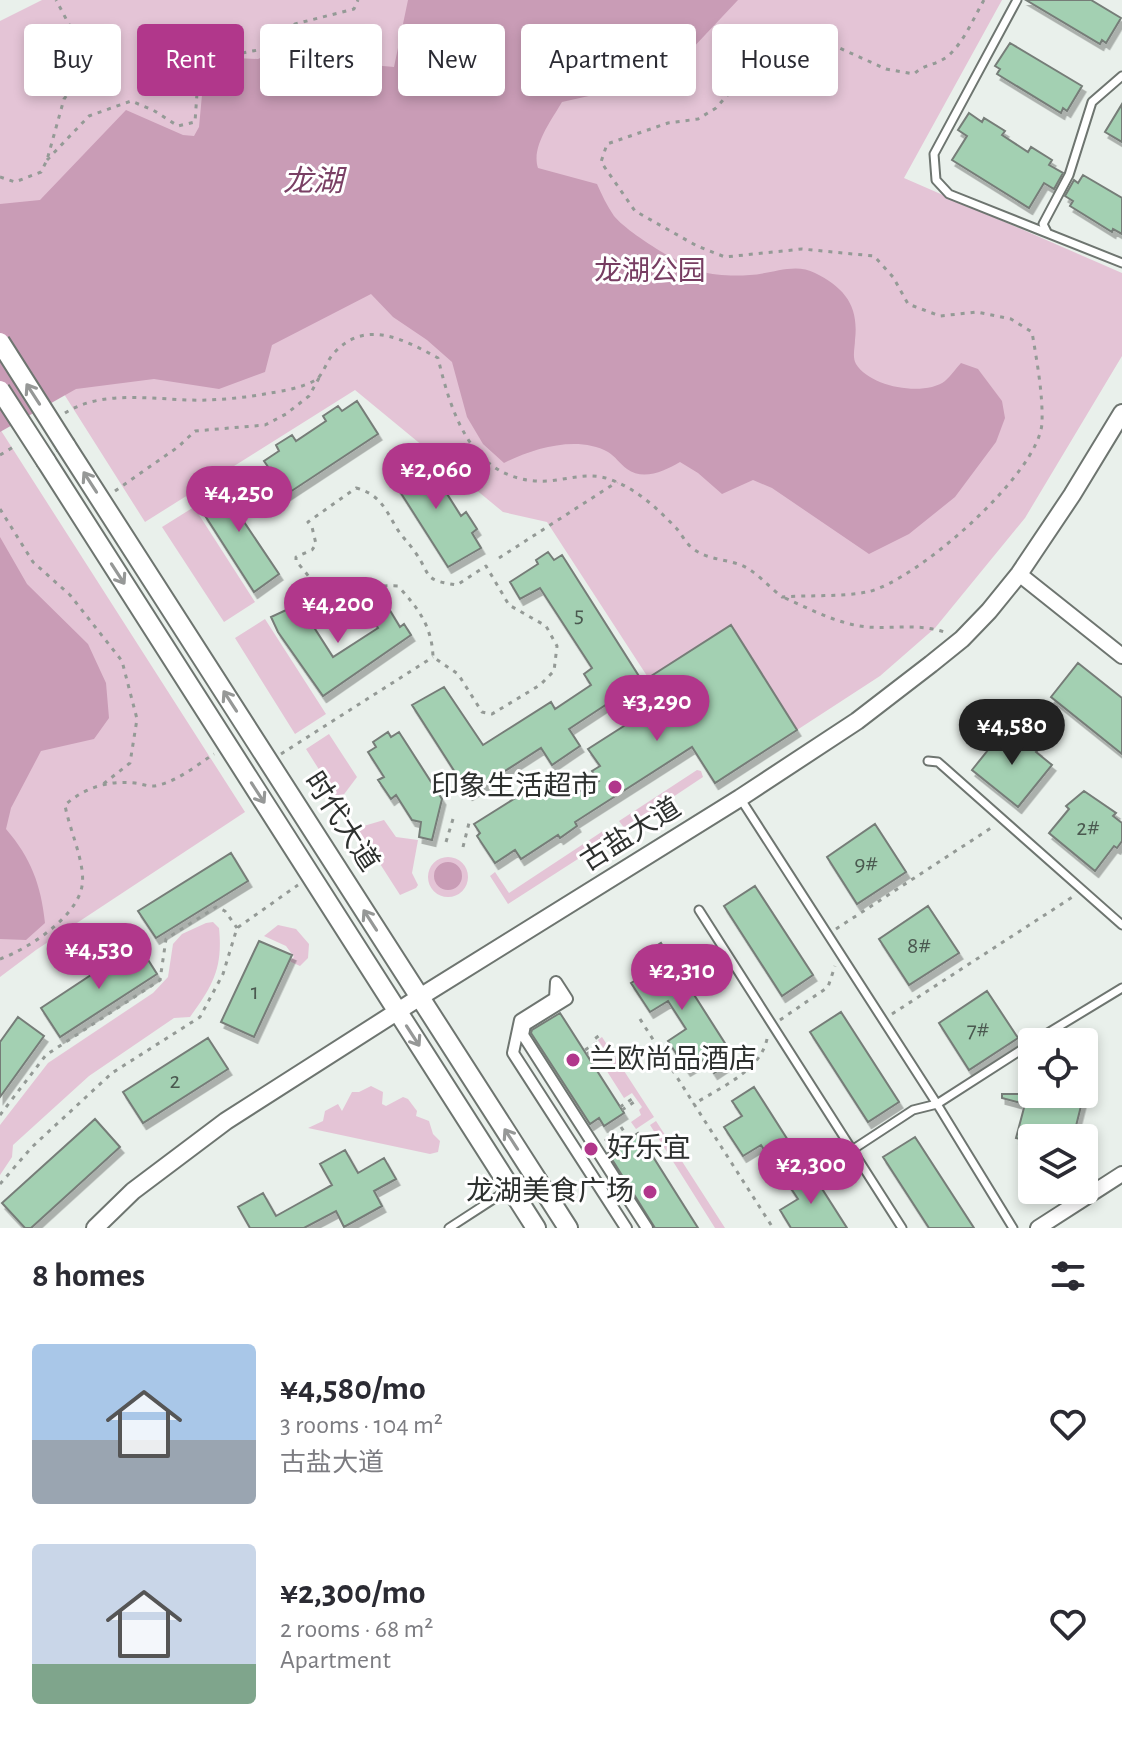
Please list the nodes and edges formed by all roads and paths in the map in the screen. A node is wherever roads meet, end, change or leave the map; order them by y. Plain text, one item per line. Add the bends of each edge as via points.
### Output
1 (56, 0) edge
2 (358, 0) edge
3 (984, 0) edge
4 (1017, 0) edge
5 (1122, 76) edge
6 (47, 160) junction
7 (0, 177) edge
8 (1052, 235) junction
9 (1122, 263) edge
10 (0, 342) edge
11 (319, 378) junction
12 (0, 390) edge
13 (80, 404) dead end
14 (1122, 413) edge
15 (617, 482) junction
16 (102, 500) junction
17 (0, 509) edge
18 (499, 558) dead end
19 (1019, 574) junction
20 (782, 597) junction
21 (962, 639) junction
22 (1122, 656) edge
23 (433, 657) junction
24 (227, 745) junction
25 (269, 761) junction
26 (928, 761) dead end
27 (102, 785) junction
28 (740, 798) junction
29 (453, 819) dead end
30 (1004, 820) junction
31 (469, 823) dead end
32 (446, 842) dead end
33 (463, 847) dead end
34 (311, 876) junction
35 (1083, 890) junction
36 (699, 910) dead end
37 (1122, 925) edge
38 (237, 928) junction
39 (828, 935) junction
40 (842, 957) junction
41 (0, 959) edge
42 (1122, 988) edge
43 (420, 997) junction
44 (397, 1011) junction
45 (640, 1019) dead end
46 (883, 1020) junction
47 (774, 1027) junction
48 (1056, 1028) edge
49 (600, 1035) dead end
50 (586, 1052) dead end
51 (1018, 1052) edge
52 (633, 1101) dead end
53 (694, 1104) junction
54 (937, 1104) junction
55 (621, 1108) dead end
56 (0, 1115) edge
57 (621, 1127) dead end
58 (629, 1139) dead end
59 (852, 1150) junction
60 (1122, 1174) edge
61 (0, 1184) edge
62 (511, 1188) junction
63 (95, 1228) edge
64 (449, 1228) edge
65 (536, 1228) edge
66 (568, 1228) edge
67 (626, 1228) edge
68 (647, 1228) edge
69 (773, 1228) edge
70 (902, 1228) edge
71 (1013, 1228) edge
72 (1038, 1228) edge

1 - 6 path via 71,28 83,74 64,99
2 - 6 path via 354,9 295,24 258,50 226,56 209,70 197,93 195,122 178,126 131,101 89,116
3 - 20 path via 958,46 914,74 886,69 824,41 791,36 762,56 716,108 698,119 668,123 607,144 601,162 635,211 697,246 725,257 802,249 874,256 908,304 940,316 977,312 1011,319 1032,332 1042,426 1022,467 998,496 922,562 868,591
4 - 8 lane via 934,154 934,171 949,194
5 - 8 lane via 1092,102 1069,175 1043,224
6 - 7 path via 41,172 15,182
8 - 9 lane
16 -> 10 main road, 时代大道, bridge
11 - 13 path via 255,396
11 - 15 path via 345,342 371,332 406,340 438,358 455,415 493,469 546,481 585,476
11 - 16 path via 309,396 286,414 265,425 195,431
12 -> 24 main road, 时代大道, bridge
14 - 19 street, 古盐大道
15 - 18 path
15 - 20 path via 634,490 693,549 717,561 741,564
25 -> 16 main road, 时代大道
17 - 27 path via 33,562 70,595 122,661 137,719 135,734 130,763
19 - 21 street, 古盐大道
19 - 22 street
20 - 21 path via 839,622 935,628
21 - 28 street, 古盐大道 via 857,721
23 - 23 path via 419,608 398,586 360,590 347,598 350,614 335,619 321,610 307,573 296,561 316,544 308,522 356,488 384,504 434,580 457,585 486,566 509,605 546,626 557,646 554,671 540,685 487,714 458,674
23 - 25 path
24 - 27 path via 155,787 132,782
24 -> 34 main road, 时代大道
43 -> 25 main road, 时代大道
26 - 30 lane via 938,762
27 - 41 path via 81,791 65,805 83,884 76,904 20,952
28 - 39 lane
28 - 43 street, 古盐大道
29 - 32 path
30 - 35 lane
30 - 39 path
31 - 33 path
34 - 38 path
34 - 44 main road, 时代大道
35 - 37 lane
35 - 46 path
36 - 47 lane
38 - 56 path via 216,907 166,939 160,980 46,1055
38 - 61 path via 223,974 200,1017 112,1073
39 - 40 lane
40 - 46 lane
40 - 47 path via 828,987
42 - 48 lane
43 - 44 street, 古盐大道
66 -> 43 main road, 时代大道
44 -> 62 main road, 时代大道
44 - 63 street, 古盐大道 via 183,1151
45 - 53 path
46 - 54 lane
47 - 53 path via 757,1063
47 - 59 lane
49 - 50 path via 593,1040 598,1046
51 - 54 lane
52 - 55 path
53 - 69 path
54 - 59 lane via 913,1110
54 - 71 lane
57 - 58 path
59 - 70 lane
60 - 72 street
62 - 64 lane
62 - 65 main road, 时代大道
67 - 68 street via 513,1053 520,1020 555,998 556,982 567,999 525,1025 523,1035

